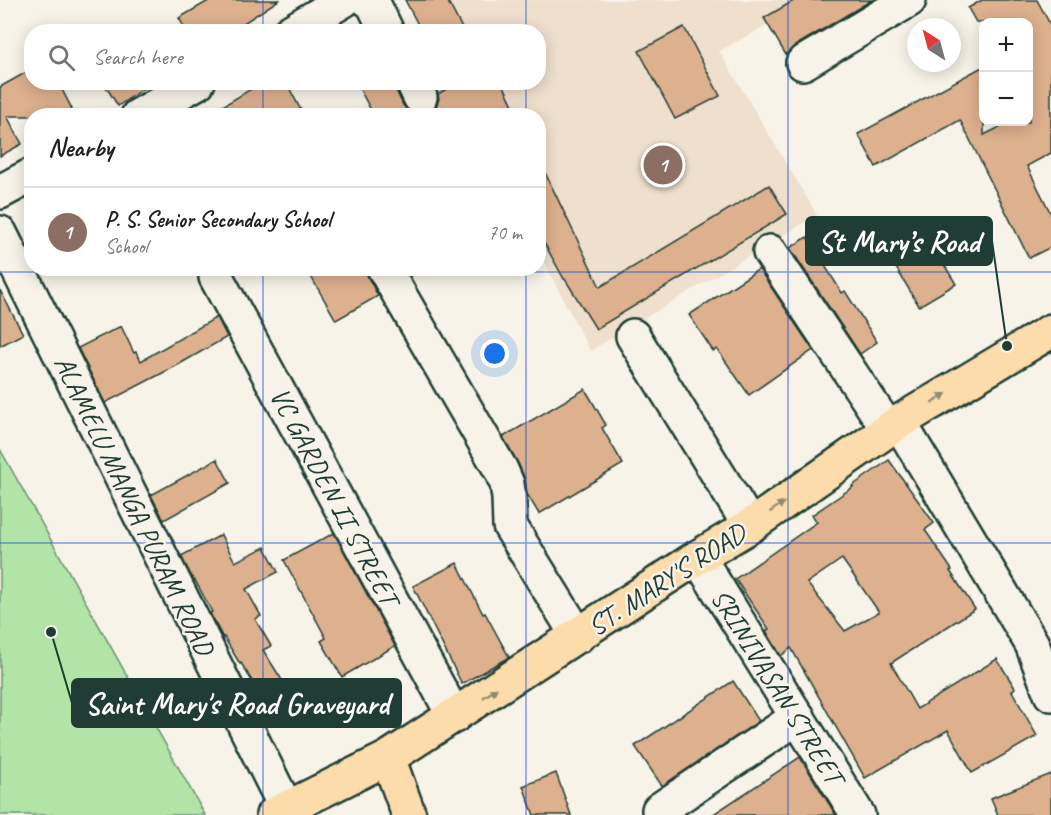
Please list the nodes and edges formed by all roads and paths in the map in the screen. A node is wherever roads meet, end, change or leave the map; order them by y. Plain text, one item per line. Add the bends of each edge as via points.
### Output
1 (344, 0) edge
2 (368, 0) edge
3 (909, 0) edge
4 (300, 17) edge
5 (383, 24) edge
6 (803, 63) dead end
7 (184, 90) edge
8 (152, 108) edge
9 (24, 179) edge
10 (0, 192) edge
11 (0, 233) edge
12 (770, 252) dead end
13 (216, 276) dead end
14 (389, 276) edge
15 (1051, 330) edge
16 (633, 336) dead end
17 (894, 425) junction
18 (750, 526) junction
19 (698, 557) junction
20 (578, 636) junction
21 (1051, 694) edge
22 (454, 716) junction
23 (798, 717) junction
24 (388, 758) junction
25 (658, 810) dead end
26 (279, 812) edge
27 (409, 815) edge
28 (858, 815) edge

1 - 4 street
2 - 5 street
3 - 6 street
7 - 8 street
9 - 10 street
11 - 26 street, ALAMELU MANGA PURAM ROAD
12 - 17 street
13 - 22 street, VC GARDEN II STREET
14 - 20 street via 501,470 507,484 510,526
17 -> 15 main road, ST. MARY'S ROAD
16 - 18 street
18 -> 17 main road, ST. MARY'S ROAD
17 - 21 street via 1032,644
18 - 19 main road, ST. MARY'S ROAD
19 - 20 main road, ST. MARY'S ROAD
19 - 23 street, SRINIVASAN STREET
22 -> 20 main road, ST. MARY'S ROAD
22 - 24 main road, ST. MARY'S ROAD
23 - 25 street
23 - 28 street, SRINIVASAN STREET
24 - 26 main road, ST. MARY'S ROAD
24 - 27 main road

